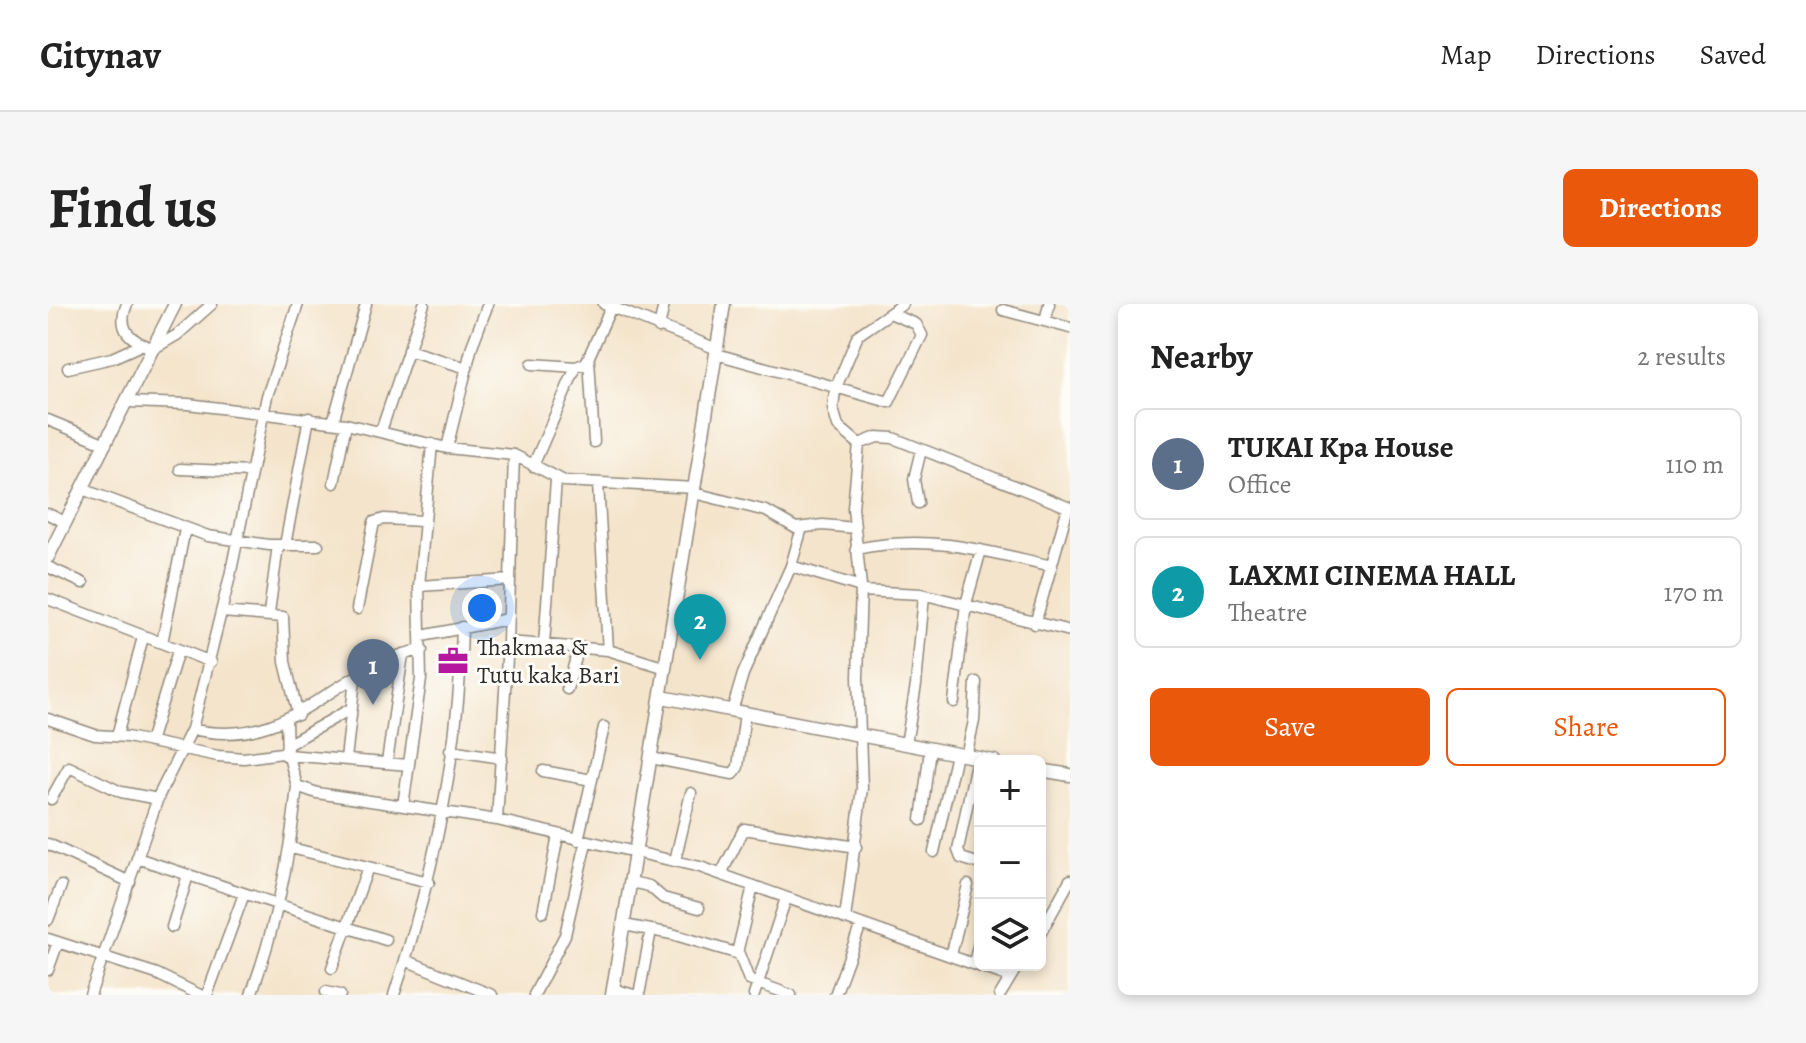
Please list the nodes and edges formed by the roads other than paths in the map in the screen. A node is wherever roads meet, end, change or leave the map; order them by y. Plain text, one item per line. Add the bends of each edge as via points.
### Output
1 (127, 304) edge
2 (175, 304) edge
3 (212, 304) edge
4 (298, 304) edge
5 (366, 304) edge
6 (424, 304) edge
7 (488, 304) edge
8 (664, 304) edge
9 (724, 304) edge
10 (903, 304) edge
11 (1049, 304) edge
12 (608, 305) edge
13 (1003, 310) dead end
14 (892, 314) junction
15 (1045, 321) junction
16 (659, 328) junction
17 (1070, 328) edge
18 (147, 347) junction
19 (408, 350) junction
20 (717, 352) junction
21 (589, 359) junction
22 (532, 364) dead end
23 (576, 367) junction
24 (68, 368) dead end
25 (467, 368) junction
26 (835, 390) junction
27 (127, 402) junction
28 (264, 413) junction
29 (309, 418) junction
30 (48, 420) edge
31 (333, 422) junction
32 (346, 424) junction
33 (381, 431) junction
34 (594, 442) dead end
35 (106, 444) junction
36 (432, 444) junction
37 (859, 444) junction
38 (447, 448) junction
39 (921, 450) junction
40 (514, 455) junction
41 (533, 466) junction
42 (180, 469) dead end
43 (251, 472) junction
44 (556, 480) junction
45 (334, 483) dead end
46 (598, 484) junction
47 (82, 489) junction
48 (695, 491) junction
49 (918, 503) dead end
50 (1069, 508) edge
51 (48, 514) edge
52 (423, 521) junction
53 (65, 522) junction
54 (796, 528) junction
55 (855, 528) junction
56 (185, 529) junction
57 (52, 541) edge
58 (237, 542) junction
59 (282, 545) junction
60 (318, 545) dead end
61 (856, 549) junction
62 (981, 550) junction
63 (48, 557) edge
64 (791, 566) junction
65 (1052, 566) junction
66 (48, 567) edge
67 (510, 580) junction
68 (83, 583) dead end
69 (419, 586) junction
70 (861, 589) junction
71 (924, 595) junction
72 (48, 599) edge
73 (966, 604) junction
74 (357, 609) dead end
75 (222, 612) junction
76 (269, 613) junction
77 (508, 619) junction
78 (1035, 624) junction
79 (462, 627) junction
80 (1070, 631) edge
81 (422, 636) junction
82 (143, 637) junction
83 (508, 642) junction
84 (162, 643) junction
85 (544, 645) junction
86 (579, 647) junction
87 (422, 650) junction
88 (608, 650) junction
89 (178, 651) junction
90 (403, 654) junction
91 (211, 662) junction
92 (666, 668) junction
93 (355, 679) junction
94 (976, 682) dead end
95 (567, 689) dead end
96 (662, 697) junction
97 (954, 702) dead end
98 (352, 708) junction
99 (739, 712) junction
100 (298, 715) junction
101 (48, 719) edge
102 (286, 721) junction
103 (604, 727) dead end
104 (192, 729) junction
105 (861, 735) junction
106 (117, 736) junction
107 (150, 742) junction
108 (906, 744) junction
109 (181, 749) junction
110 (930, 749) junction
111 (287, 750) junction
112 (450, 750) junction
113 (966, 756) junction
114 (974, 757) edge
115 (502, 758) junction
116 (651, 758) junction
117 (346, 759) junction
118 (387, 762) junction
119 (409, 765) junction
120 (543, 771) dead end
121 (1046, 771) edge
122 (1070, 775) edge
123 (592, 780) junction
124 (297, 786) junction
125 (691, 793) dead end
126 (51, 799) dead end
127 (158, 799) junction
128 (403, 806) junction
129 (442, 813) junction
130 (497, 820) junction
131 (921, 820) dead end
132 (558, 836) junction
133 (582, 841) junction
134 (48, 844) edge
135 (856, 847) junction
136 (291, 848) junction
137 (934, 852) dead end
138 (636, 853) junction
139 (137, 858) junction
140 (675, 861) junction
141 (974, 862) edge
142 (368, 867) junction
143 (721, 874) junction
144 (188, 875) junction
145 (1070, 880) edge
146 (130, 882) junction
147 (429, 882) junction
148 (631, 882) junction
149 (968, 885) dead end
150 (61, 886) dead end
151 (753, 886) junction
152 (244, 894) junction
153 (786, 898) junction
154 (280, 906) junction
155 (699, 908) dead end
156 (543, 912) dead end
157 (845, 919) junction
158 (48, 920) edge
159 (1046, 923) edge
160 (861, 924) junction
161 (624, 925) junction
162 (346, 926) junction
163 (172, 927) dead end
164 (651, 930) junction
165 (53, 940) edge
166 (386, 940) dead end
167 (737, 953) junction
168 (951, 955) junction
169 (105, 958) junction
170 (405, 960) junction
171 (974, 963) edge
172 (332, 968) dead end
173 (48, 970) edge
174 (995, 971) edge
175 (1014, 971) edge
176 (1010, 977) junction
177 (468, 984) junction
178 (755, 990) edge
179 (326, 992) dead end
180 (612, 992) edge
181 (192, 993) edge
182 (90, 995) edge
183 (207, 995) edge
184 (251, 995) edge
185 (340, 995) edge
186 (394, 995) edge
187 (464, 995) edge
188 (492, 995) edge
189 (534, 995) edge
190 (636, 995) edge
191 (791, 995) edge
192 (835, 995) edge
193 (1000, 995) edge

1 - 18 street via 123,325 130,338
2 - 18 street
3 - 18 street via 177,335
4 - 28 street
5 - 31 street
6 - 19 street
7 - 25 street
8 - 16 street
9 - 20 street
10 - 14 street
11 - 15 street
12 - 16 street
12 - 21 street
13 - 15 street
14 - 26 street via 858,335
14 - 26 street via 916,324 922,335 894,397 884,402
15 - 17 street
16 - 20 street
18 - 24 street
18 - 27 street
19 - 25 street
19 - 33 street
20 - 26 street
20 - 48 street
21 - 23 street
21 - 34 street
22 - 23 street
23 - 41 street
25 - 38 street
26 - 37 street via 838,426
27 - 28 street
27 - 35 street
28 - 29 street
28 - 43 street
29 - 31 street
29 - 59 street
30 - 35 street
31 - 32 street
32 - 33 street
32 - 45 street
33 - 36 street
35 - 47 street
36 - 38 street
36 - 52 street
37 - 39 street via 886,437
37 - 55 street
38 - 40 street
39 - 49 street via 914,479
39 - 50 street
40 - 41 street
40 - 67 street
41 - 44 street
42 - 43 street
43 - 58 street
44 - 46 street
44 - 85 street
46 - 48 street
46 - 88 street
47 - 53 street
47 - 56 street
48 - 54 street via 766,511
48 - 92 street
50 - 65 street
51 - 53 street
52 - 69 street
52 - 74 street via 374,522
53 - 57 street
54 - 55 street
54 - 64 street via 801,533
55 - 61 street
56 - 58 street
56 - 84 street
57 - 63 street
58 - 59 street
58 - 75 street
59 - 60 street
59 - 76 street
61 - 62 street via 911,540
61 - 70 street
62 - 65 street
62 - 73 street
64 - 70 street
64 - 99 street via 743,674
65 - 78 street
66 - 68 street
67 - 69 street
67 - 77 street
69 - 81 street
70 - 71 street
70 - 105 street
71 - 73 street
71 - 108 street
72 - 82 street
73 - 78 street
73 - 97 street
75 - 76 street
75 - 91 street
76 - 100 street via 284,620 285,662
77 - 79 street
77 - 83 street
78 - 80 street
79 - 81 street
79 - 112 street
81 - 87 street
82 - 84 street
82 - 106 street
83 - 85 street
83 - 115 street
84 - 89 street
85 - 86 street
86 - 88 street
86 - 95 street
87 - 90 street
87 - 119 street
88 - 92 street
89 - 91 street
89 - 107 street
90 - 93 street
90 - 118 street
91 - 104 street
92 - 96 street
93 - 98 street
93 - 100 street
94 - 113 street
96 - 99 street
96 - 116 street
98 - 111 street
98 - 117 street
99 - 105 street
99 - 116 street via 738,767 733,774
100 - 102 street
101 - 106 street via 95,735
102 - 104 street via 240,732
102 - 111 street
103 - 123 street
104 - 109 street
105 - 108 street
105 - 135 street
106 - 107 street
107 - 109 street
108 - 110 street
109 - 111 street via 232,757
109 - 127 street
110 - 113 street
110 - 131 street
111 - 117 street
111 - 124 street
112 - 115 street
112 - 129 street
113 - 114 street
113 - 137 street
113 - 141 street via 958,850 961,858
115 - 130 street
116 - 138 street
117 - 118 street
118 - 119 street
119 - 128 street
120 - 123 street
121 - 122 street
123 - 133 street
124 - 128 street
124 - 136 street
125 - 140 street
126 - 127 street via 69,767 121,792
127 - 139 street
128 - 129 street
129 - 130 street
129 - 147 street
130 - 132 street
132 - 133 street
132 - 156 street
133 - 138 street
133 - 189 street via 565,935
134 - 146 street
135 - 143 street via 744,829
135 - 157 street
136 - 142 street
136 - 154 street
138 - 140 street
138 - 148 street
139 - 144 street
139 - 146 street
140 - 143 street
142 - 147 street
142 - 162 street
143 - 151 street
144 - 152 street
144 - 163 street
145 - 159 street
146 - 169 street
147 - 170 street
148 - 155 street
148 - 161 street
149 - 168 street
150 - 158 street
151 - 153 street
151 - 167 street
152 - 154 street
152 - 183 street
153 - 157 street
153 - 178 street
154 - 162 street
154 - 184 street
157 - 160 street
160 - 168 street
160 - 192 street
161 - 164 street
161 - 180 street
162 - 166 street
162 - 172 street
164 - 167 street
164 - 190 street
165 - 169 street
165 - 173 street
167 - 178 street
168 - 171 street
169 - 181 street via 157,974
169 - 182 street
170 - 177 street
170 - 186 street
174 - 176 street
175 - 176 street
176 - 193 street
177 - 187 street
177 - 188 street
178 - 191 street
179 - 185 street
180 - 190 street

